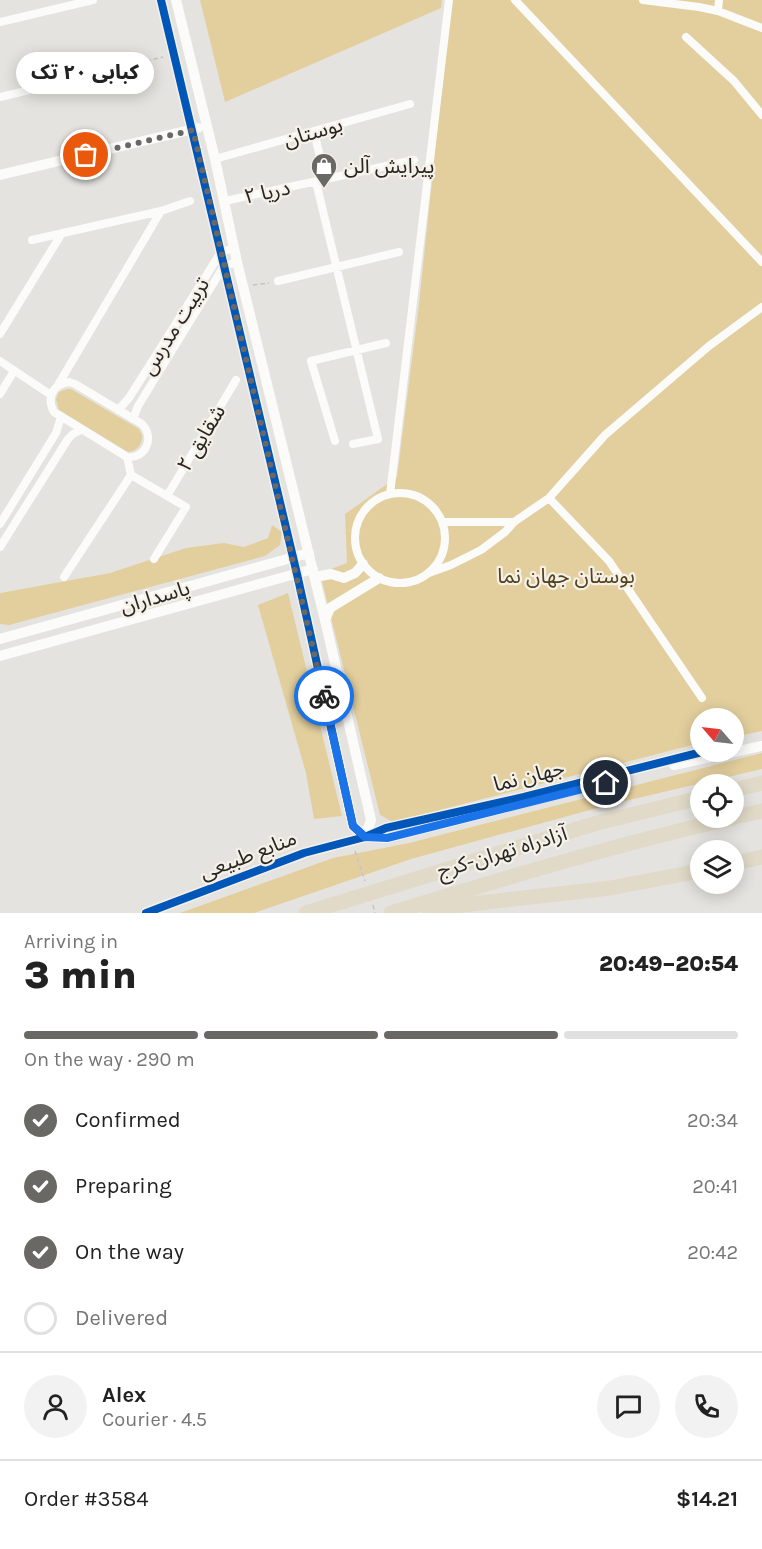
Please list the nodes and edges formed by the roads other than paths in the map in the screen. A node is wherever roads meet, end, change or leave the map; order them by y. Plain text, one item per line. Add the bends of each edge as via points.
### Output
1 (93, 0) edge
2 (160, 0) edge
3 (177, 0) edge
4 (449, 0) edge
5 (515, 0) edge
6 (643, 0) edge
7 (719, 0) edge
8 (718, 11) junction
9 (0, 22) edge
10 (762, 28) edge
11 (686, 37) dead end
12 (129, 66) road end
13 (0, 97) edge
14 (410, 104) dead end
15 (762, 115) edge
16 (207, 126) junction
17 (193, 130) junction
18 (314, 132) junction
19 (215, 159) junction
20 (414, 160) dead end
21 (323, 169) dead end
22 (0, 175) edge
23 (316, 182) junction
24 (190, 201) dead end
25 (225, 201) junction
26 (161, 211) junction
27 (62, 233) junction
28 (32, 240) dead end
29 (234, 248) junction
30 (221, 252) junction
31 (399, 252) dead end
32 (237, 262) junction
33 (762, 262) edge
34 (224, 266) junction
35 (336, 266) junction
36 (278, 281) road end
37 (762, 307) edge
38 (0, 334) edge
39 (386, 343) dead end
40 (357, 350) junction
41 (0, 361) edge
42 (14, 371) junction
43 (236, 380) dead end
44 (58, 386) junction
45 (0, 394) edge
46 (51, 395) junction
47 (118, 410) junction
48 (61, 417) junction
49 (133, 419) junction
50 (81, 430) junction
51 (335, 441) dead end
52 (352, 444) dead end
53 (127, 457) junction
54 (131, 475) junction
55 (390, 494) junction
56 (167, 496) junction
57 (549, 498) junction
58 (442, 522) junction
59 (514, 522) junction
60 (0, 524) edge
61 (0, 547) edge
62 (309, 553) junction
63 (292, 558) junction
64 (154, 559) dead end
65 (363, 564) junction
66 (314, 573) junction
67 (429, 573) junction
68 (297, 574) junction
69 (64, 577) dead end
70 (379, 578) junction
71 (76, 619) junction
72 (325, 620) junction
73 (79, 634) junction
74 (2, 638) edge
75 (0, 657) edge
76 (702, 699) dead end
77 (762, 739) edge
78 (744, 743) edge
79 (762, 746) edge
80 (690, 755) edge
81 (762, 783) edge
82 (744, 788) edge
83 (690, 800) edge
84 (762, 811) edge
85 (744, 815) edge
86 (690, 828) edge
87 (365, 837) junction
88 (762, 857) edge
89 (744, 861) edge
90 (690, 873) edge
91 (146, 913) edge
92 (306, 913) edge
93 (393, 913) edge

1 - 9 street
2 - 17 street
3 - 16 street
4 - 55 street
5 - 33 street
6 - 8 street
7 - 8 street
8 - 10 street
11 - 15 street via 734,81
12 - 13 street
14 - 18 street, بوستان
16 - 17 street
16 - 19 street
17 - 22 street
17 - 30 street
18 - 19 street, بوستان
18 - 21 street
19 - 25 street
20 - 23 street, دریا ۲
23 - 25 street, دریا ۲
23 - 35 street
24 - 26 street
25 - 29 street
26 - 27 street
26 - 44 street
27 - 28 street
27 - 38 street
29 - 30 street
29 - 32 street
30 - 34 street
30 - 47 street, تربیت مدرس
31 - 35 street
32 - 34 street
32 - 62 street
34 - 49 street, تربیت مدرس
34 - 63 street
35 - 36 street
35 - 40 street
37 - 57 street via 709,346 605,435
39 - 40 street
40 - 51 street via 311,361
40 - 52 street via 378,439
41 - 42 street
42 - 45 street
42 - 46 street
43 - 56 street, شقایق ۲
44 - 46 street
44 - 47 street via 75,384
46 - 48 street via 51,407
47 - 49 street
48 - 50 street
48 - 60 street via 56,434
49 - 53 street via 146,428 148,443 138,455
50 - 53 street
50 - 61 street via 68,439
53 - 54 street
54 - 56 street
54 - 69 street
55 - 58 street via 403,493 427,502
55 - 65 street via 368,507 359,522 355,541
56 - 64 street via 186,507
57 - 59 street
57 - 76 street via 609,561
58 - 59 street
58 - 67 street via 444,550
59 - 67 street via 481,550
62 - 63 street, پاسداران
62 - 66 street
63 - 68 street
63 - 71 street, پاسداران
65 - 66 street, پاسداران via 344,578
65 - 70 street
66 - 68 street, پاسداران
66 - 72 street
67 - 70 street via 404,583
68 - 73 street, پاسداران
68 - 87 street via 353,826
70 - 72 street via 330,608
71 - 73 street
71 - 74 street, پاسداران
72 - 87 street via 371,820
73 - 75 street, پاسداران
77 - 78 street
79 - 87 street, جهان نما via 387,838
80 - 87 street, جهان نما via 386,828
81 - 82 highway
83 - 92 highway, آزادراه تهران-کرج via 597,823
84 - 85 highway
86 - 93 highway via 540,867
87 - 91 street, منابع طبیعی via 304,853
88 - 89 highway
90 - 93 highway via 610,888

